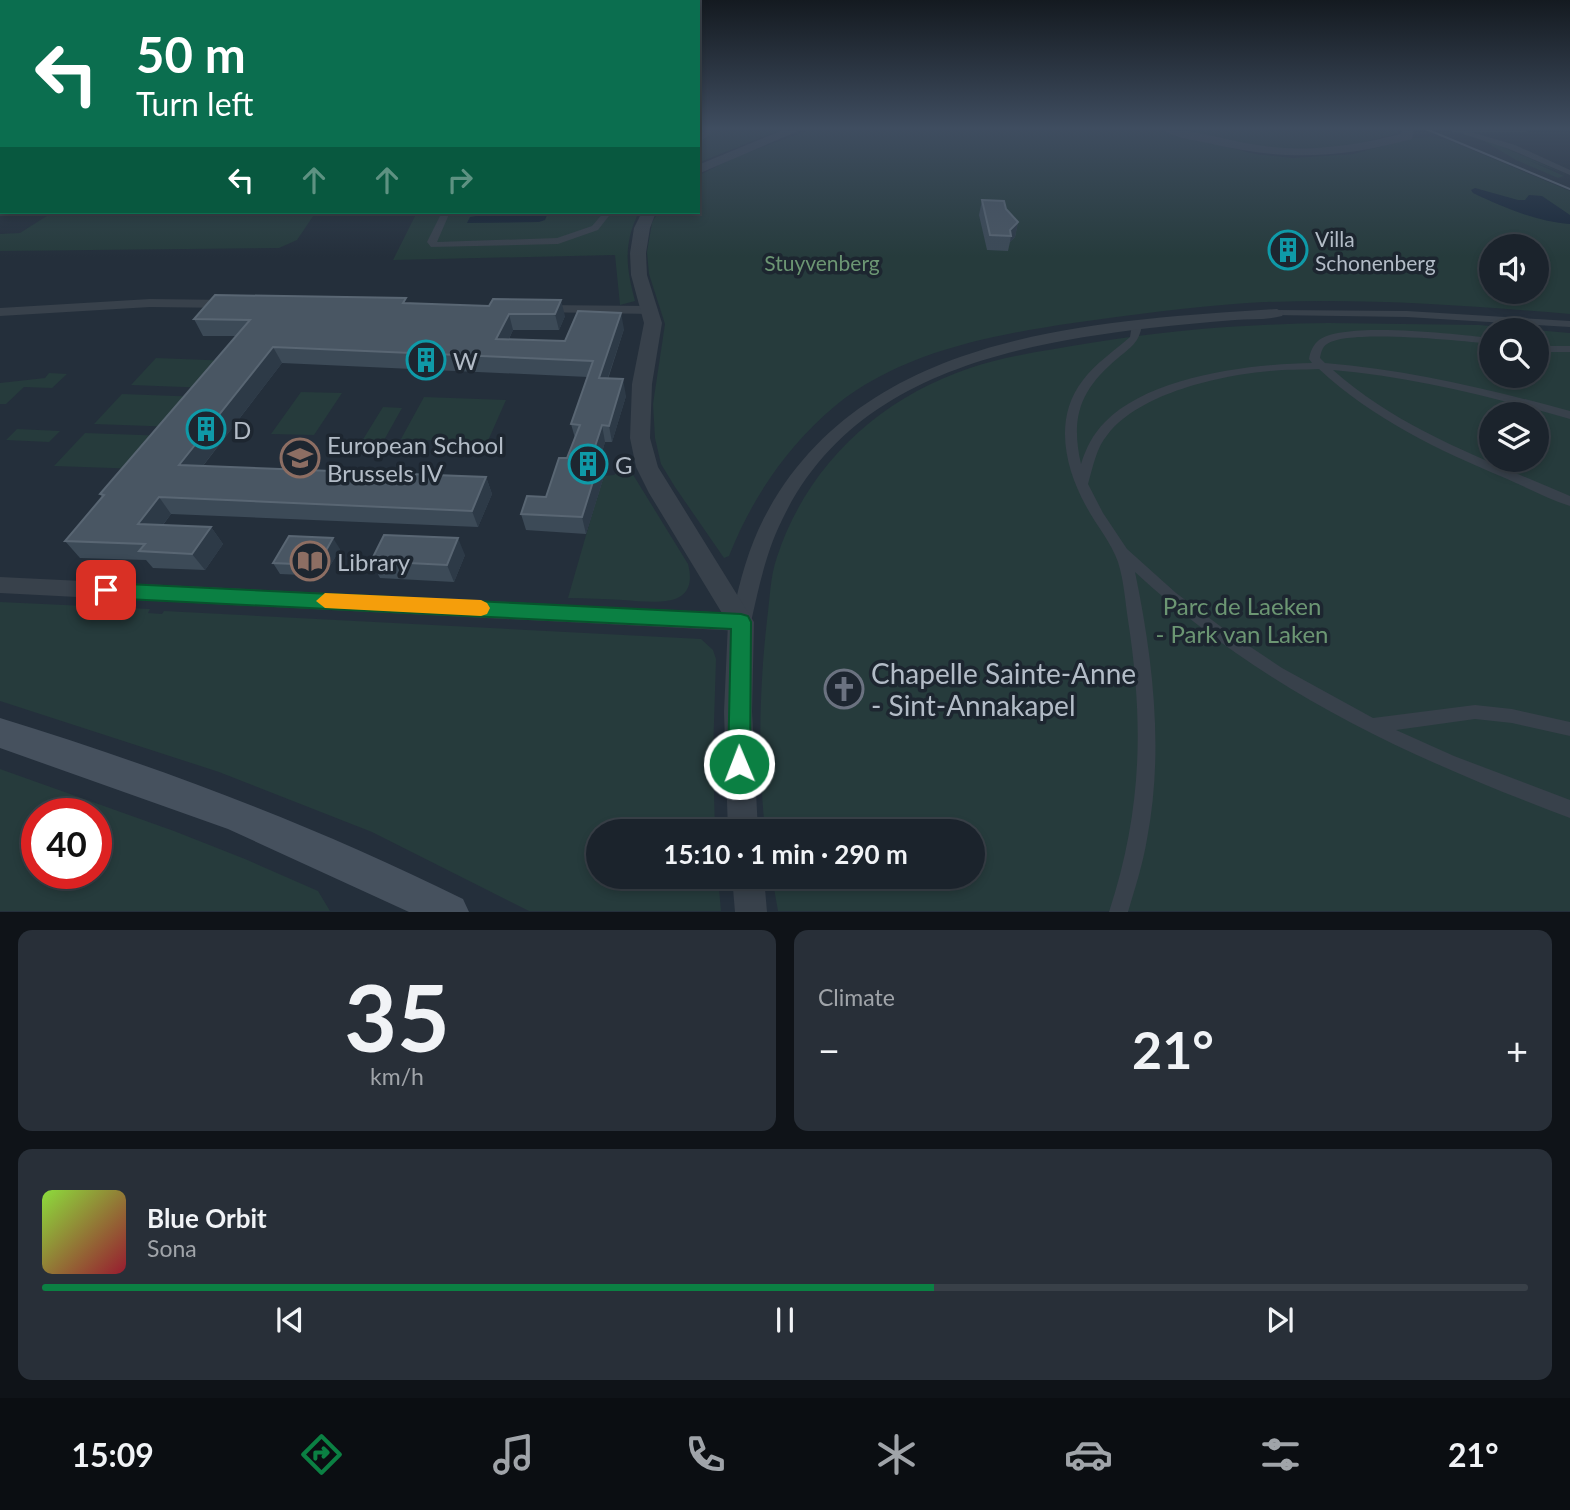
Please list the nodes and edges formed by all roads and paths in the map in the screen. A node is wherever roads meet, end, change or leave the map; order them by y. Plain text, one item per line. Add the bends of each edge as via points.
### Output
1 (445, 214) edge
2 (606, 214) edge
3 (648, 214) edge
4 (243, 304) edge
5 (524, 309) edge
6 (651, 310) junction
7 (0, 312) edge
8 (1277, 313) joint
9 (1570, 324) edge
10 (1137, 325) junction
11 (1479, 340) edge
12 (1549, 349) edge
13 (1570, 349) edge
14 (1321, 366) junction
15 (1570, 415) edge
16 (1082, 485) junction
17 (1570, 501) edge
18 (1123, 553) junction
19 (0, 585) edge
20 (741, 622) junction
21 (1370, 726) junction
22 (1570, 729) edge
23 (0, 733) edge
24 (1570, 809) edge
25 (742, 819) edge
26 (450, 912) edge
27 (1118, 912) edge

1 - 2 street via 434,245 558,241 590,231
3 - 6 street via 638,260
4 - 7 street via 150,303
5 - 6 street
6 - 20 street via 653,326 640,410 642,451 660,493
8 - 9 street via 1370,312
8 - 10 street
10 - 16 street via 1135,338 1093,373 1076,400 1071,439
10 - 20 street via 979,353 929,372 858,413 816,455 779,507 754,566
11 - 14 street via 1400,335 1332,338 1315,353
12 - 13 street
14 - 15 street via 1429,379
14 - 16 street via 1207,378 1136,404 1105,429 1094,445
14 - 17 street via 1397,420
16 - 18 street
18 - 21 street via 1239,650
18 - 27 street via 1143,658 1149,736 1142,818
19 - 20 street
20 - 25 street via 738,733
21 - 22 street via 1475,712
21 - 24 street
23 - 26 main road via 107,767 272,829

